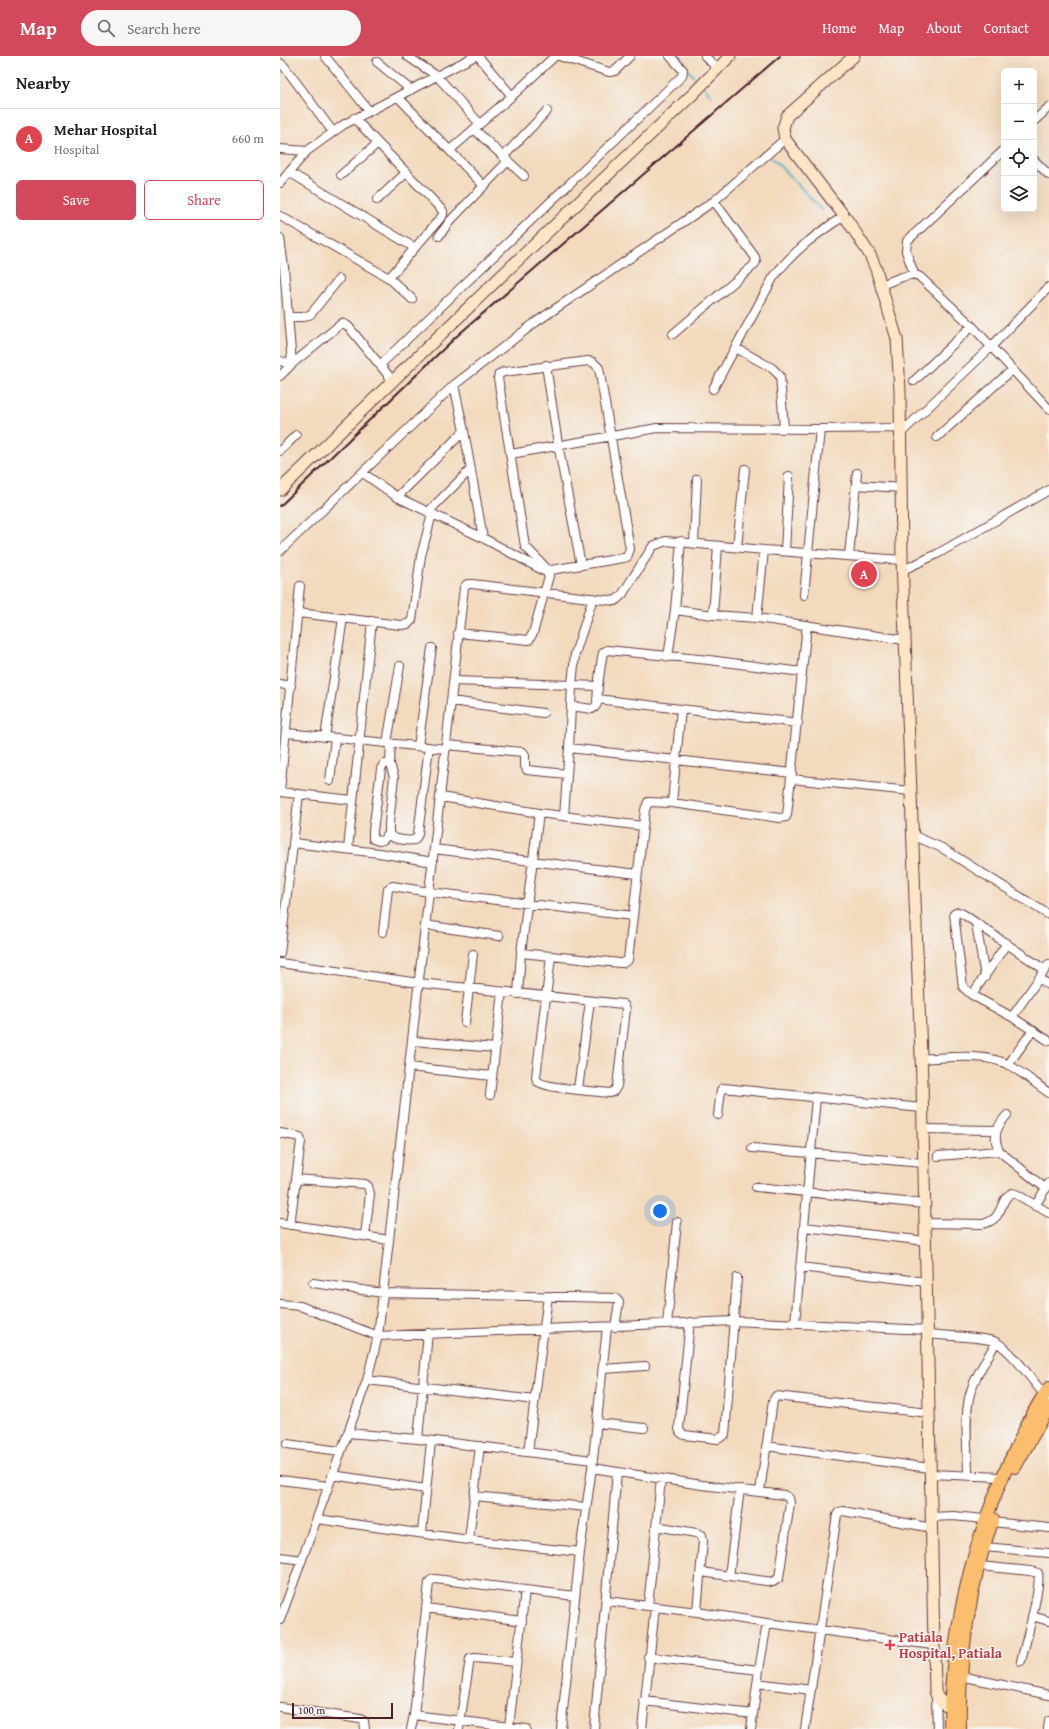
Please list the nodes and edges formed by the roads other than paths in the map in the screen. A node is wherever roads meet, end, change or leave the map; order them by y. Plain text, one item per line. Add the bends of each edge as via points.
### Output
1 (325, 56) edge
2 (407, 56) edge
3 (478, 56) edge
4 (555, 56) edge
5 (559, 56) edge
6 (630, 56) edge
7 (670, 56) edge
8 (705, 56) edge
9 (730, 56) edge
10 (854, 56) edge
11 (470, 57) edge
12 (377, 62) dead end
13 (280, 63) edge
14 (718, 69) junction
15 (437, 76) junction
16 (411, 90) junction
17 (512, 96) junction
18 (398, 97) junction
19 (1049, 107) edge
20 (369, 111) junction
21 (547, 111) dead end
22 (354, 118) junction
23 (1037, 119) edge
24 (477, 127) junction
25 (333, 132) junction
26 (785, 139) junction
27 (378, 143) junction
28 (280, 149) edge
29 (450, 150) junction
30 (307, 151) junction
31 (1001, 153) edge
32 (506, 159) junction
33 (1037, 163) edge
34 (289, 172) junction
35 (406, 172) junction
36 (341, 175) dead end
37 (524, 176) dead end
38 (1049, 176) edge
39 (280, 183) edge
40 (484, 186) junction
41 (377, 200) dead end
42 (714, 201) junction
43 (280, 216) edge
44 (844, 216) junction
45 (439, 236) dead end
46 (280, 238) edge
47 (415, 248) junction
48 (914, 274) junction
49 (389, 278) junction
50 (339, 280) dead end
51 (881, 285) junction
52 (1049, 287) edge
53 (412, 299) dead end
54 (288, 317) junction
55 (972, 326) junction
56 (673, 334) dead end
57 (991, 347) junction
58 (736, 348) junction
59 (280, 360) edge
60 (292, 364) junction
61 (380, 365) junction
62 (546, 365) junction
63 (1012, 370) junction
64 (280, 376) edge
65 (393, 380) junction
66 (914, 381) dead end
67 (454, 385) junction
68 (713, 389) dead end
69 (1049, 409) edge
70 (784, 428) junction
71 (820, 429) junction
72 (901, 430) junction
73 (464, 431) junction
74 (296, 435) dead end
75 (611, 436) junction
76 (937, 437) dead end
77 (558, 444) junction
78 (280, 451) edge
79 (511, 454) junction
80 (471, 469) junction
81 (745, 470) dead end
82 (363, 473) junction
83 (857, 474) dead end
84 (789, 476) dead end
85 (697, 479) dead end
86 (856, 485) junction
87 (902, 488) junction
88 (280, 490) edge
89 (1049, 490) edge
90 (398, 497) junction
91 (430, 513) junction
92 (483, 538) junction
93 (681, 541) junction
94 (694, 543) junction
95 (718, 546) junction
96 (737, 547) junction
97 (764, 550) junction
98 (785, 551) junction
99 (280, 552) edge
100 (809, 553) junction
101 (849, 556) junction
102 (581, 565) junction
103 (903, 565) junction
104 (300, 586) dead end
105 (544, 592) junction
106 (804, 595) dead end
107 (593, 598) junction
108 (675, 610) junction
109 (298, 613) junction
110 (713, 615) junction
111 (343, 618) junction
112 (756, 618) junction
113 (372, 622) junction
114 (807, 625) junction
115 (458, 633) junction
116 (905, 640) junction
117 (432, 648) dead end
118 (668, 657) junction
119 (400, 666) dead end
120 (802, 672) junction
121 (453, 681) junction
122 (280, 684) edge
123 (572, 685) junction
124 (291, 686) junction
125 (598, 686) junction
126 (597, 699) junction
127 (451, 701) junction
128 (571, 706) junction
129 (681, 709) junction
130 (544, 713) dead end
131 (798, 723) junction
132 (286, 733) junction
133 (325, 737) junction
134 (335, 738) junction
135 (359, 740) junction
136 (389, 743) junction
137 (418, 746) junction
138 (429, 747) junction
139 (446, 747) junction
140 (569, 748) junction
141 (677, 760) junction
142 (390, 762) junction
143 (567, 774) junction
144 (792, 776) junction
145 (330, 781) dead end
146 (911, 791) junction
147 (280, 792) edge
148 (299, 794) junction
149 (441, 797) junction
150 (352, 800) junction
151 (672, 803) junction
152 (539, 813) junction
153 (564, 816) junction
154 (643, 826) junction
155 (389, 834) junction
156 (912, 835) junction
157 (293, 843) junction
158 (348, 849) junction
159 (434, 849) junction
160 (433, 862) junction
161 (534, 862) junction
162 (637, 874) junction
163 (429, 892) junction
164 (528, 905) junction
165 (1049, 915) edge
166 (634, 916) junction
167 (976, 923) junction
168 (425, 926) junction
169 (383, 932) dead end
170 (499, 936) dead end
171 (1006, 943) junction
172 (280, 953) edge
173 (521, 953) junction
174 (473, 954) dead end
175 (551, 957) junction
176 (280, 963) edge
177 (1047, 967) edge
178 (985, 977) junction
179 (1039, 978) junction
180 (419, 983) junction
181 (1049, 985) edge
182 (469, 989) junction
183 (502, 992) junction
184 (518, 994) junction
185 (972, 995) junction
186 (546, 997) junction
187 (590, 1001) junction
188 (1012, 1017) junction
189 (465, 1022) dead end
190 (1033, 1030) junction
191 (413, 1041) junction
192 (1049, 1041) edge
193 (495, 1048) junction
194 (920, 1059) junction
195 (1008, 1064) junction
196 (409, 1067) junction
197 (492, 1076) junction
198 (1049, 1082) edge
199 (578, 1089) junction
200 (1046, 1092) edge
201 (490, 1095) dead end
202 (816, 1098) junction
203 (922, 1108) junction
204 (718, 1115) dead end
205 (1007, 1115) dead end
206 (922, 1129) junction
207 (996, 1130) junction
208 (280, 1133) edge
209 (752, 1148) dead end
210 (999, 1151) junction
211 (810, 1153) junction
212 (938, 1156) dead end
213 (923, 1162) junction
214 (296, 1179) junction
215 (1047, 1186) edge
216 (756, 1187) dead end
217 (808, 1193) junction
218 (924, 1204) junction
219 (1035, 1206) junction
220 (1049, 1213) edge
221 (677, 1222) dead end
222 (280, 1223) edge
223 (926, 1223) junction
224 (290, 1225) junction
225 (804, 1227) junction
226 (365, 1235) junction
227 (389, 1240) junction
228 (926, 1241) junction
229 (800, 1267) junction
230 (737, 1278) dead end
231 (927, 1282) junction
232 (313, 1283) dead end
233 (383, 1293) junction
234 (548, 1296) junction
235 (280, 1304) edge
236 (734, 1321) junction
237 (690, 1322) junction
238 (795, 1323) junction
239 (667, 1324) junction
240 (611, 1327) junction
241 (545, 1330) junction
242 (928, 1332) junction
243 (428, 1334) junction
244 (378, 1336) junction
245 (996, 1342) junction
246 (645, 1366) dead end
247 (603, 1369) junction
248 (367, 1380) junction
249 (424, 1387) junction
250 (1047, 1394) edge
251 (535, 1400) junction
252 (1049, 1407) edge
253 (929, 1413) junction
254 (597, 1423) junction
255 (644, 1428) dead end
256 (348, 1433) junction
257 (418, 1439) junction
258 (431, 1441) junction
259 (287, 1444) dead end
260 (480, 1446) junction
261 (766, 1446) junction
262 (340, 1451) junction
263 (528, 1452) junction
264 (593, 1464) junction
265 (930, 1471) junction
266 (617, 1472) junction
267 (332, 1475) junction
268 (968, 1476) junction
269 (1001, 1478) junction
270 (661, 1479) junction
271 (280, 1480) edge
272 (328, 1486) junction
273 (426, 1489) junction
274 (740, 1489) junction
275 (760, 1491) junction
276 (474, 1496) junction
277 (586, 1508) junction
278 (317, 1519) junction
279 (988, 1520) junction
280 (932, 1522) junction
281 (656, 1526) junction
282 (1049, 1528) edge
283 (422, 1533) junction
284 (469, 1540) junction
285 (985, 1547) junction
286 (580, 1552) junction
287 (1049, 1553) edge
288 (280, 1557) edge
289 (302, 1560) junction
290 (979, 1566) junction
291 (701, 1572) junction
292 (729, 1576) junction
293 (525, 1590) junction
294 (575, 1596) junction
295 (606, 1601) junction
296 (283, 1602) edge
297 (652, 1606) junction
298 (426, 1608) junction
299 (697, 1612) junction
300 (1032, 1616) junction
301 (280, 1620) edge
302 (522, 1621) junction
303 (1049, 1621) edge
304 (767, 1623) junction
305 (820, 1630) junction
306 (933, 1645) junction
307 (648, 1657) junction
308 (516, 1662) junction
309 (1021, 1662) dead end
310 (759, 1670) junction
311 (961, 1676) junction
312 (757, 1683) junction
313 (811, 1690) junction
314 (1049, 1695) edge
315 (936, 1696) junction
316 (644, 1701) junction
317 (280, 1707) edge
318 (954, 1708) junction
319 (753, 1714) junction
320 (414, 1715) junction
321 (1049, 1721) edge
322 (460, 1725) edge
323 (509, 1727) junction
324 (365, 1729) edge
325 (412, 1729) edge
326 (526, 1729) edge
327 (561, 1729) edge
328 (594, 1729) edge
329 (642, 1729) edge
330 (751, 1729) edge
331 (805, 1729) edge
332 (937, 1729) edge
333 (950, 1729) edge
334 (960, 1729) edge
335 (1048, 1729) edge

1 - 20 street
2 - 15 street
3 - 17 street
4 - 17 street
5 - 6 street via 609,72 615,71
7 - 61 street via 682,68 682,76
8 - 14 street
9 - 14 street
10 - 26 street via 787,116 783,128
11 - 15 street
12 - 16 street
13 - 25 street
14 - 65 street
15 - 16 street
15 - 24 street
16 - 18 street
17 - 24 street
18 - 20 street
18 - 29 street
19 - 23 street
20 - 22 street
21 - 32 street
22 - 25 street
22 - 27 street
24 - 29 street
24 - 32 street
25 - 30 street
26 - 42 street
26 - 44 street
27 - 35 street
27 - 36 street
28 - 30 street
29 - 40 street
30 - 34 street
31 - 48 street via 907,241 906,251
32 - 37 street
32 - 40 street
33 - 38 street
34 - 39 street
34 - 47 street
35 - 41 street
35 - 47 street via 443,212
40 - 45 street via 450,220
42 - 56 street via 755,257 756,262
42 - 67 street via 536,322
43 - 49 street
44 - 51 street via 870,255
44 - 58 street via 808,240 780,268
46 - 54 street
47 - 49 street
48 - 51 street
48 - 55 street
49 - 53 street
50 - 54 street via 311,314 304,317
51 - 72 street via 897,339
52 - 57 street
54 - 60 street
55 - 57 street
55 - 66 street
57 - 63 street
57 - 72 street
58 - 68 street
58 - 70 street via 772,368 780,376
59 - 60 street
60 - 61 street via 342,323 348,326
60 - 64 street
61 - 65 street
62 - 75 street via 588,361 597,365
62 - 77 street
62 - 79 street via 499,374
63 - 69 street
63 - 76 street
65 - 88 street
67 - 73 street
67 - 82 street
70 - 71 street
70 - 75 street via 665,427
71 - 72 street
71 - 100 street
72 - 87 street
73 - 80 street
73 - 90 street
74 - 78 street
75 - 77 street
75 - 102 street via 629,554 623,558
77 - 79 street
77 - 102 street
79 - 102 street via 527,549 547,569
80 - 91 street
80 - 92 street
81 - 96 street
82 - 90 street
82 - 99 street
83 - 86 street
84 - 98 street
85 - 94 street
86 - 87 street
86 - 101 street
87 - 103 street
89 - 103 street via 937,554
90 - 91 street
91 - 92 street
91 - 113 street via 420,556 412,620 401,625
92 - 105 street via 546,572 549,576
93 - 94 street
93 - 107 street via 666,541 653,546 622,595 615,601
93 - 108 street
94 - 95 street
95 - 96 street
95 - 110 street
96 - 97 street
97 - 98 street
97 - 112 street
98 - 100 street
100 - 101 street
100 - 106 street
101 - 103 street
103 - 116 street
104 - 109 street
105 - 107 street
105 - 115 street via 529,640
105 - 115 street via 467,584
107 - 123 street via 575,654
108 - 110 street
108 - 118 street
109 - 111 street
109 - 124 street
110 - 112 street
111 - 113 street
111 - 133 street
112 - 114 street
113 - 135 street
114 - 116 street
114 - 120 street
115 - 121 street
116 - 146 street
117 - 137 street
118 - 120 street
118 - 125 street via 607,650 603,653
119 - 136 street
120 - 131 street
121 - 123 street
121 - 127 street
122 - 124 street
123 - 125 street
123 - 128 street
124 - 132 street
125 - 126 street
126 - 128 street via 595,708 592,709
126 - 129 street
127 - 130 street
127 - 139 street
128 - 140 street
129 - 131 street
129 - 141 street
131 - 144 street
132 - 133 street
132 - 147 street
133 - 134 street
134 - 135 street
134 - 145 street
135 - 136 street
135 - 150 street
136 - 137 street
136 - 142 street
137 - 138 street
138 - 139 street
138 - 155 street via 417,838 394,838
139 - 143 street via 523,752 527,770
139 - 149 street
140 - 141 street
140 - 143 street
141 - 144 street
141 - 151 street
142 - 155 street via 394,777
142 - 155 street via 381,769 372,831 373,839 380,841
143 - 153 street
144 - 146 street
144 - 151 street via 788,815 784,818
146 - 156 street
147 - 148 street
148 - 150 street
148 - 157 street
149 - 152 street
149 - 159 street
150 - 158 street
151 - 154 street via 648,802
152 - 153 street
152 - 161 street
153 - 154 street
154 - 162 street
156 - 165 street via 942,848
156 - 194 street
157 - 158 street
157 - 172 street
158 - 160 street
159 - 160 street
159 - 161 street
160 - 163 street
161 - 162 street
161 - 164 street
162 - 166 street
163 - 164 street
163 - 168 street
163 - 169 street via 390,887
164 - 166 street
164 - 173 street
166 - 175 street via 626,962
167 - 171 street
167 - 178 street
167 - 185 street via 958,912 954,914 961,983
168 - 170 street
168 - 180 street
171 - 177 street
171 - 178 street
173 - 175 street
173 - 184 street
174 - 182 street
175 - 186 street
176 - 180 street
177 - 179 street
178 - 185 street
179 - 181 street
179 - 188 street
180 - 182 street
180 - 191 street
182 - 183 street
182 - 189 street
183 - 184 street
183 - 193 street
184 - 186 street
185 - 188 street
186 - 187 street
186 - 199 street via 537,1081
187 - 199 street
187 - 199 street via 625,1006 617,1086 610,1093
188 - 190 street
190 - 192 street
190 - 195 street
191 - 193 street
191 - 196 street
193 - 197 street
194 - 195 street via 976,1057
194 - 203 street
195 - 200 street
196 - 197 street
196 - 227 street
197 - 201 street
198 - 200 street
202 - 203 street
202 - 204 street via 723,1088
202 - 211 street
203 - 206 street
205 - 207 street
206 - 207 street
206 - 213 street
207 - 210 street via 995,1144
208 - 214 street via 300,1137
209 - 211 street
210 - 212 street
210 - 215 street
211 - 213 street
211 - 217 street
213 - 218 street
214 - 224 street
214 - 226 street via 368,1186 370,1194
215 - 219 street
216 - 217 street
217 - 218 street
217 - 225 street
218 - 223 street
219 - 220 street
219 - 223 street via 1012,1193 1006,1197 997,1217 989,1222
221 - 239 street
222 - 224 street
223 - 228 street
224 - 226 street
225 - 228 street
225 - 229 street
226 - 227 street
227 - 233 street
228 - 231 street
229 - 231 street
229 - 238 street
230 - 236 street
231 - 242 street
232 - 233 street
233 - 234 street
233 - 244 street
234 - 240 street via 617,1299 619,1302
234 - 241 street
235 - 244 street via 300,1306
236 - 237 street
236 - 237 street via 725,1435 718,1439 684,1435 679,1428
236 - 238 street
237 - 239 street
238 - 242 street
239 - 240 street
240 - 241 street
240 - 247 street
241 - 243 street
241 - 251 street
242 - 245 street
242 - 253 street
243 - 244 street
243 - 249 street
244 - 248 street
245 - 250 street
245 - 268 street via 973,1385 967,1411
246 - 247 street
247 - 254 street
248 - 249 street
248 - 256 street
249 - 251 street
249 - 257 street
250 - 269 main road via 1033,1414
251 - 263 street
252 - 279 main road via 1017,1462
253 - 261 street via 776,1396
253 - 265 street
254 - 255 street
254 - 264 street
256 - 257 street
256 - 262 street
257 - 258 street
258 - 260 street
258 - 273 street
259 - 262 street
260 - 263 street
260 - 276 street
261 - 265 street
261 - 275 street
262 - 267 street
263 - 264 street
264 - 266 street
264 - 277 street
265 - 268 street
265 - 280 street
266 - 270 street
266 - 295 street
267 - 272 street
267 - 273 street
268 - 269 street
269 - 279 main road
270 - 274 street
270 - 281 street
271 - 272 street
272 - 278 street
273 - 283 street
274 - 275 street
274 - 292 street
275 - 292 street via 789,1498 779,1578 773,1582
276 - 277 street
276 - 284 street
277 - 286 street
278 - 283 street
278 - 289 street
279 - 280 street via 953,1516
279 - 282 street
279 - 285 main road
279 - 318 main road via 966,1584 959,1623
280 - 305 street via 839,1512
280 - 306 street
281 - 291 street via 702,1535
281 - 297 street
283 - 284 street
284 - 286 street
285 - 287 street
285 - 290 main road
286 - 294 street
288 - 289 street
289 - 296 street
290 - 300 street via 1038,1573
290 - 311 main road via 968,1620
291 - 292 street
291 - 299 street
293 - 294 street
293 - 298 street via 435,1579 429,1583
293 - 302 street
294 - 327 street
295 - 297 street
295 - 328 street
296 - 301 street
297 - 299 street
297 - 307 street
298 - 302 street
298 - 320 street
299 - 304 street
300 - 303 street
300 - 309 street
302 - 308 street
304 - 305 street
304 - 310 street
305 - 306 street
305 - 313 street
306 - 315 street
307 - 310 street
307 - 316 street
308 - 322 street via 470,1659
308 - 323 street
310 - 312 street
311 - 314 street
311 - 318 main road
312 - 313 street
312 - 319 street
313 - 331 street
315 - 318 street via 941,1702
315 - 332 street
316 - 319 street
316 - 329 street
317 - 324 street via 360,1718 364,1721
318 - 333 main road
318 - 334 main road
319 - 330 street
320 - 322 street
320 - 325 street
321 - 335 street
322 - 323 street
323 - 326 street

